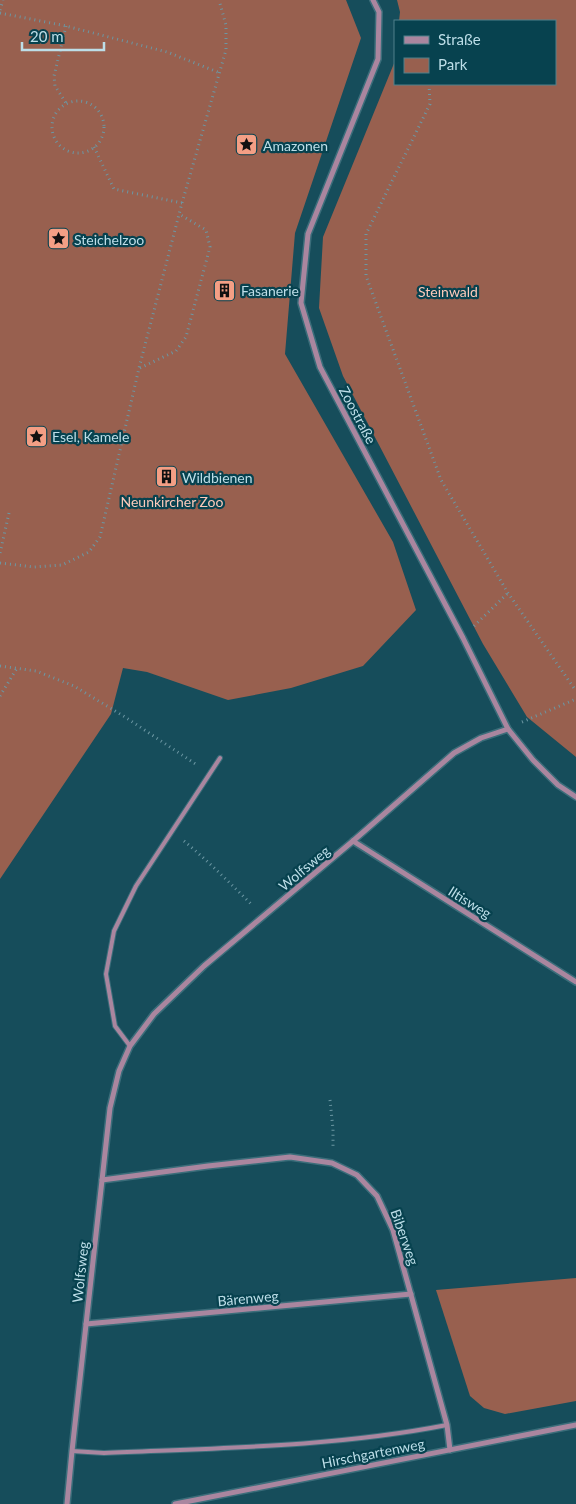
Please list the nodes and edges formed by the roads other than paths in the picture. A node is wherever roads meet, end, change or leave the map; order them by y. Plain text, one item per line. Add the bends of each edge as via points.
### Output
1 (373, 0) edge
2 (508, 729) junction
3 (220, 758) dead end
4 (576, 798) edge
5 (353, 841) junction
6 (576, 982) edge
7 (130, 1046) junction
8 (102, 1180) junction
9 (412, 1294) junction
10 (86, 1324) junction
11 (447, 1425) junction
12 (576, 1426) edge
13 (450, 1450) junction
14 (72, 1451) junction
15 (67, 1504) edge
16 (175, 1504) edge

1 - 2 street, Zoostraße via 379,12 378,59 308,234 301,303 320,367
2 - 4 street, Zoostraße via 533,760
2 - 5 street, Wolfsweg via 481,738 454,753
3 - 7 lane via 136,886 114,931 106,974 115,1026
5 - 6 street, Iltisweg
5 - 7 street, Wolfsweg via 204,966 154,1014
7 - 8 street, Wolfsweg via 119,1071 110,1108
8 - 9 street, Biberweg via 290,1157 332,1162 356,1175 377,1196 393,1230
8 - 10 street, Wolfsweg
9 - 10 street, Bärenweg
9 - 11 street, Biberweg
10 - 14 street, Wolfsweg
11 - 13 street, Biberweg
11 - 14 lane, Hirschgartenweg via 304,1444 104,1453
12 - 13 street, Hirschgartenweg
13 - 16 street, Hirschgartenweg
14 - 15 street, Wolfsweg

